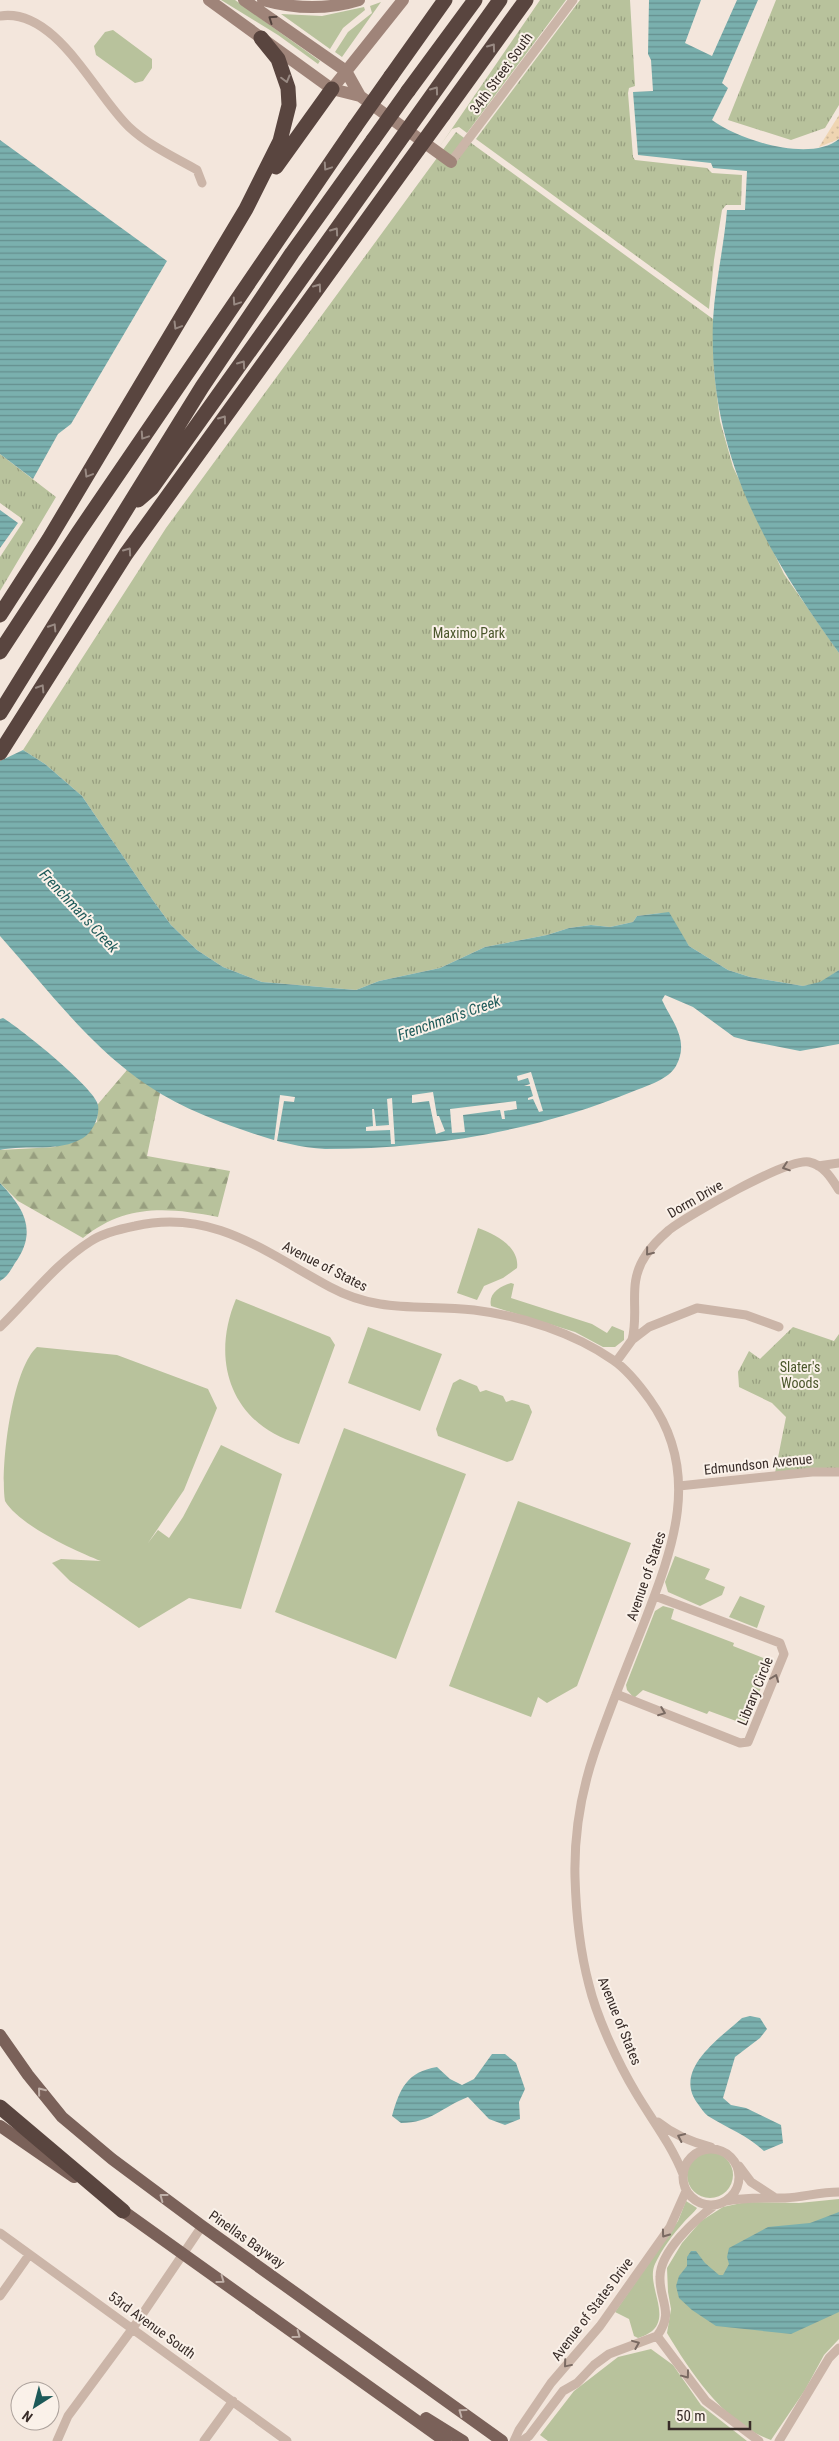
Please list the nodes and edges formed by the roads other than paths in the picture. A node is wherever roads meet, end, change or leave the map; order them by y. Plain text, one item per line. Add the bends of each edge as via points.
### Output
1 (208, 0) edge
2 (244, 0) edge
3 (263, 0) edge
4 (359, 0) edge
5 (403, 0) edge
6 (445, 0) edge
7 (474, 0) edge
8 (500, 0) edge
9 (526, 0) edge
10 (573, 0) edge
11 (0, 16) edge
12 (261, 38) junction
13 (346, 71) junction
14 (332, 89) junction
15 (360, 96) junction
16 (407, 130) junction
17 (452, 162) joint
18 (202, 183) dead end
19 (246, 209) junction
20 (125, 511) junction
21 (0, 616) edge
22 (0, 652) edge
23 (0, 713) edge
24 (0, 753) edge
25 (839, 1163) edge
26 (818, 1166) junction
27 (839, 1190) edge
28 (0, 1327) edge
29 (779, 1328) dead end
30 (632, 1340) junction
31 (616, 1362) junction
32 (839, 1472) edge
33 (679, 1486) junction
34 (655, 1596) junction
35 (616, 1694) junction
36 (0, 2035) edge
37 (0, 2107) edge
38 (651, 2115) junction
39 (0, 2126) edge
40 (716, 2149) junction
41 (735, 2162) junction
42 (682, 2174) junction
43 (686, 2191) junction
44 (839, 2192) edge
45 (774, 2197) junction
46 (726, 2201) junction
47 (715, 2205) junction
48 (123, 2211) junction
49 (202, 2226) junction
50 (0, 2233) edge
51 (184, 2254) junction
52 (29, 2255) junction
53 (0, 2296) edge
54 (133, 2328) junction
55 (657, 2336) junction
56 (839, 2348) edge
57 (375, 2391) junction
58 (233, 2402) junction
59 (57, 2441) edge
60 (204, 2441) edge
61 (287, 2441) edge
62 (445, 2441) edge
63 (463, 2441) edge
64 (502, 2441) edge
65 (514, 2441) edge
66 (522, 2441) edge
67 (759, 2441) edge
68 (779, 2441) edge

1 - 12 street
13 -> 2 street
3 - 4 street via 315,8
5 - 13 street
6 -> 22 highway, bridge via 354,127
7 - 20 highway, bridge via 292,253
16 -> 8 highway
24 -> 9 highway, bridge via 126,554
10 - 17 street, 34th Street South
11 - 18 street via 10,14 34,22 58,41 78,60 129,128 197,170
12 - 14 street
12 -> 19 highway via 284,71 290,105 280,141
13 - 14 street
13 - 15 street
14 - 15 street
14 - 19 highway
15 - 16 street
16 - 17 street
20 -> 16 highway via 152,488
19 -> 21 highway via 50,540
23 -> 20 highway
25 - 26 street, Dorm Drive
26 - 27 street
26 -> 30 street, Dorm Drive via 808,1162 787,1166 696,1212 669,1230 646,1254 636,1274
28 - 31 street, Avenue of States via 68,1259 93,1239 156,1221 183,1221 239,1236 357,1300 377,1306 478,1310 531,1323 580,1342
29 - 30 street via 746,1315 697,1308 649,1327
30 - 31 street
31 - 33 street, Avenue of States via 638,1383 668,1429 676,1457
32 - 33 street, Edmundson Avenue
33 - 34 street, Avenue of States via 678,1522
34 - 35 street, Avenue of States
35 -> 34 street, Library Circle via 740,1743 748,1742 762,1711 784,1654 780,1643
35 - 38 street, Avenue of States via 592,1759 582,1799 576,1851 577,1914 589,1986 615,2051
49 -> 36 main road, Pinellas Bayway via 62,2117
37 - 48 highway
40 -> 38 street, Avenue of States via 669,2131
38 - 42 street, Avenue of States via 678,2160
39 - 48 main road
40 - 41 street via 728,2154
40 - 42 street via 696,2152
41 - 45 street via 751,2182
41 - 46 street via 739,2183
42 - 43 street
43 - 47 street via 694,2200
43 -> 65 street, Avenue of States Drive via 670,2227 600,2326 551,2383
44 - 45 street
45 - 46 street
46 - 47 street
47 - 55 street via 683,2234 663,2263 660,2276 667,2312
48 - 51 main road
49 - 51 street
64 -> 49 main road, Pinellas Bayway
50 - 52 street, 53rd Avenue South
51 - 54 street
51 -> 57 main road
52 - 53 street
52 - 54 street, 53rd Avenue South
54 - 58 street, 53rd Avenue South
54 - 59 street via 68,2416
66 -> 55 street via 563,2391 594,2365 609,2354
55 -> 67 street via 706,2401
56 - 68 street via 829,2358
57 - 62 main road
57 - 63 main road via 412,2408
58 - 60 street
58 - 61 street, 53rd Avenue South

